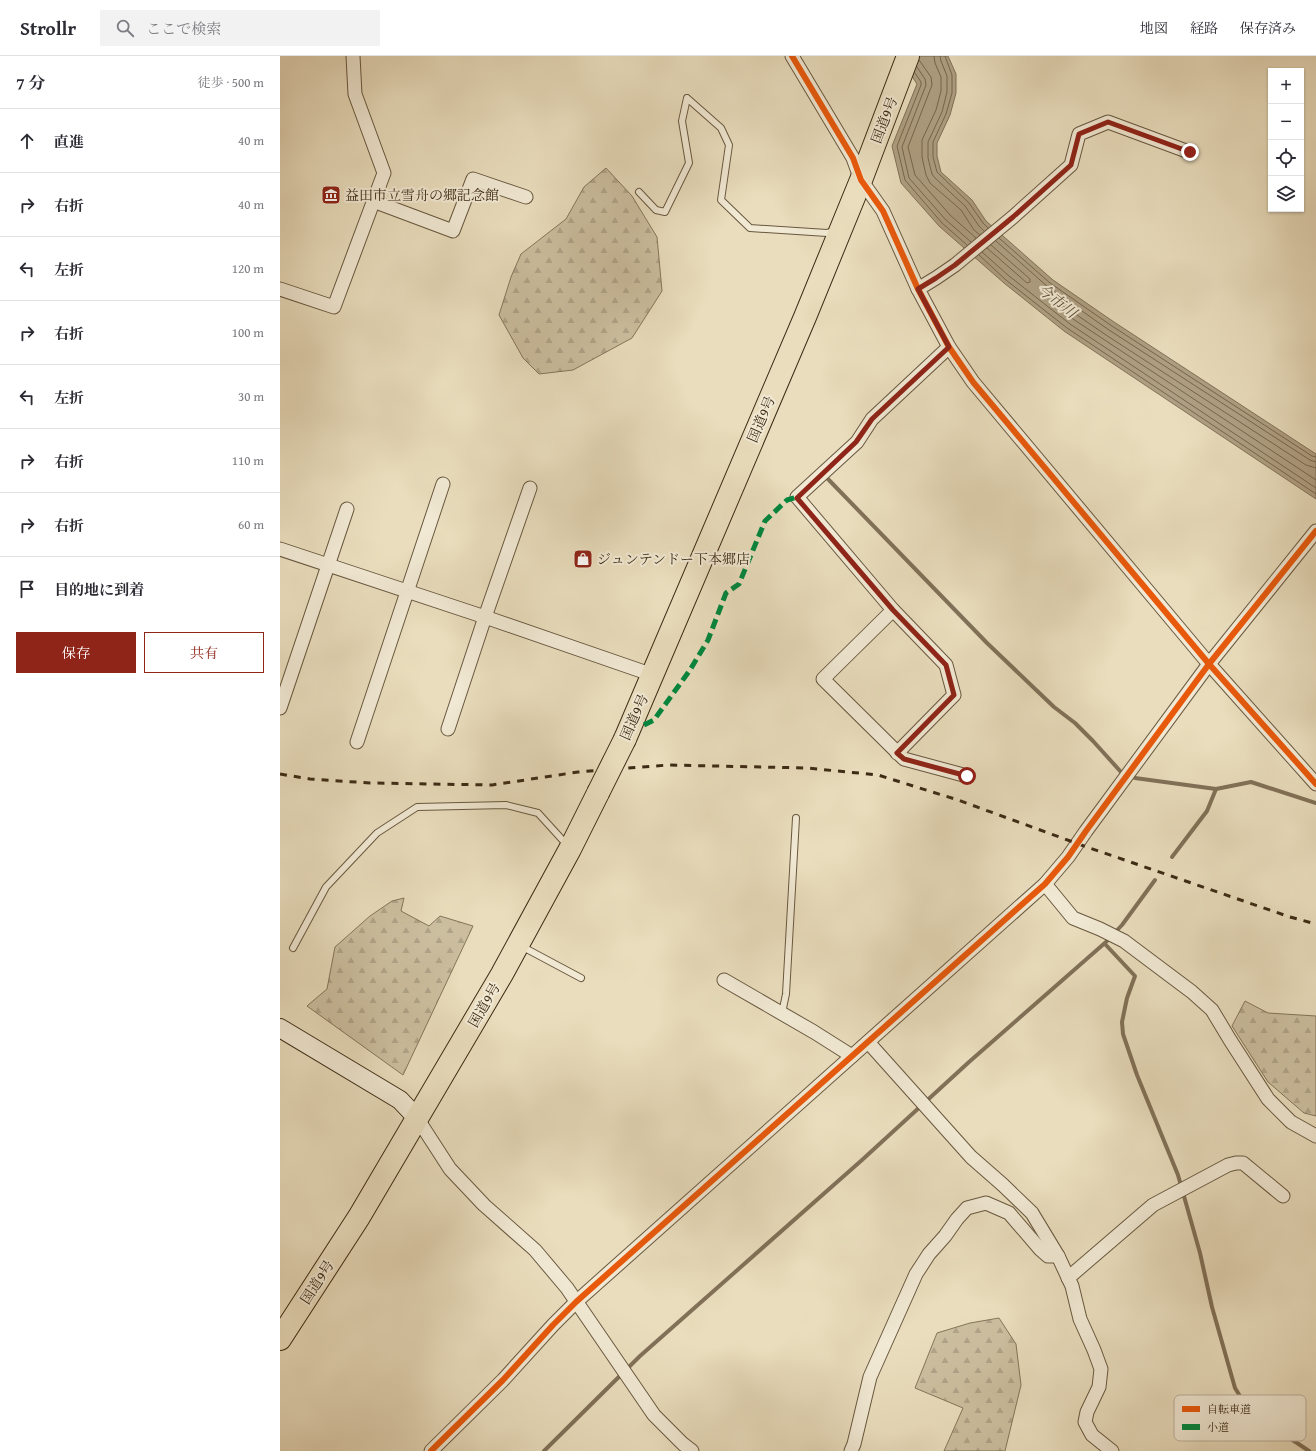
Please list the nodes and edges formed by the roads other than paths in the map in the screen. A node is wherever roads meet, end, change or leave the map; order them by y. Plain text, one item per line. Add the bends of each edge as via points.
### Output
1 (353, 56) edge
2 (792, 56) edge
3 (905, 64) edge
4 (1190, 152) dead end
5 (861, 180) junction
6 (639, 192) dead end
7 (526, 197) dead end
8 (373, 201) junction
9 (841, 229) junction
10 (280, 289) edge
11 (918, 289) junction
12 (949, 347) junction
13 (443, 484) dead end
14 (530, 488) dead end
15 (347, 509) dead end
16 (1316, 531) edge
17 (280, 549) edge
18 (327, 565) junction
19 (406, 591) junction
20 (893, 610) junction
21 (485, 617) junction
22 (1208, 664) junction
23 (653, 675) junction
24 (280, 708) edge
25 (448, 729) dead end
26 (357, 742) dead end
27 (897, 753) junction
28 (967, 776) dead end
29 (1316, 784) edge
30 (796, 818) dead end
31 (570, 849) junction
32 (1045, 884) junction
33 (518, 944) junction
34 (293, 948) dead end
35 (581, 978) dead end
36 (724, 980) dead end
37 (782, 1013) junction
38 (280, 1028) edge
39 (868, 1042) junction
40 (852, 1056) junction
41 (416, 1118) junction
42 (1316, 1136) edge
43 (1283, 1196) dead end
44 (1058, 1256) junction
45 (1068, 1278) junction
46 (576, 1302) junction
47 (280, 1339) edge
48 (431, 1451) edge
49 (692, 1451) edge
50 (851, 1451) edge
51 (1112, 1451) edge

1 - 8 street via 355,94 384,172
2 - 5 street via 853,158
3 - 5 highway, 国道9号
4 - 11 street via 1108,122 1079,134 1071,165 960,261
5 - 9 highway, 国道9号
5 - 11 street via 883,210
6 - 9 lane via 656,210 665,212 689,163 682,121 687,98 721,128 730,145 721,200 750,228 827,233
7 - 8 street via 473,179 453,231
8 - 10 street via 334,307
9 - 23 highway, 国道9号
11 - 12 street
12 - 20 street via 872,419 856,442 797,498
12 - 22 street via 973,382
13 - 19 street
14 - 21 street
15 - 18 street
16 - 22 street
17 - 18 street
18 - 19 street
18 - 24 street
19 - 21 street
19 - 26 street
20 - 27 street via 946,665 954,695
20 - 27 street via 823,679
21 - 23 street
21 - 25 street
22 - 29 street
22 - 32 street via 1068,857
23 - 31 highway, 国道9号, bridge via 625,739
27 - 28 street via 904,759
30 - 37 lane via 786,994
31 - 33 highway, 国道9号
31 - 34 lane via 538,813 506,805 417,807 377,833 326,887
32 - 39 street
32 - 42 street via 1073,918 1124,941 1212,1010 1268,1099 1292,1122
33 - 35 lane
33 - 41 highway, 国道9号
36 - 37 street
37 - 40 street
38 - 41 street via 400,1100
39 - 40 street
39 - 44 street via 971,1157 1032,1213
40 - 46 street
41 - 46 street via 450,1169 535,1250
41 - 47 highway, 国道9号 via 359,1217
43 - 45 street via 1243,1163 1228,1165 1153,1205
44 - 45 street
44 - 50 street via 1048,1256 1040,1249 1009,1213 986,1203 967,1208 916,1274 870,1376
45 - 51 street via 1080,1319 1101,1369 1100,1387 1087,1412 1085,1422 1092,1435
46 - 48 street via 503,1380
46 - 49 street via 654,1415

